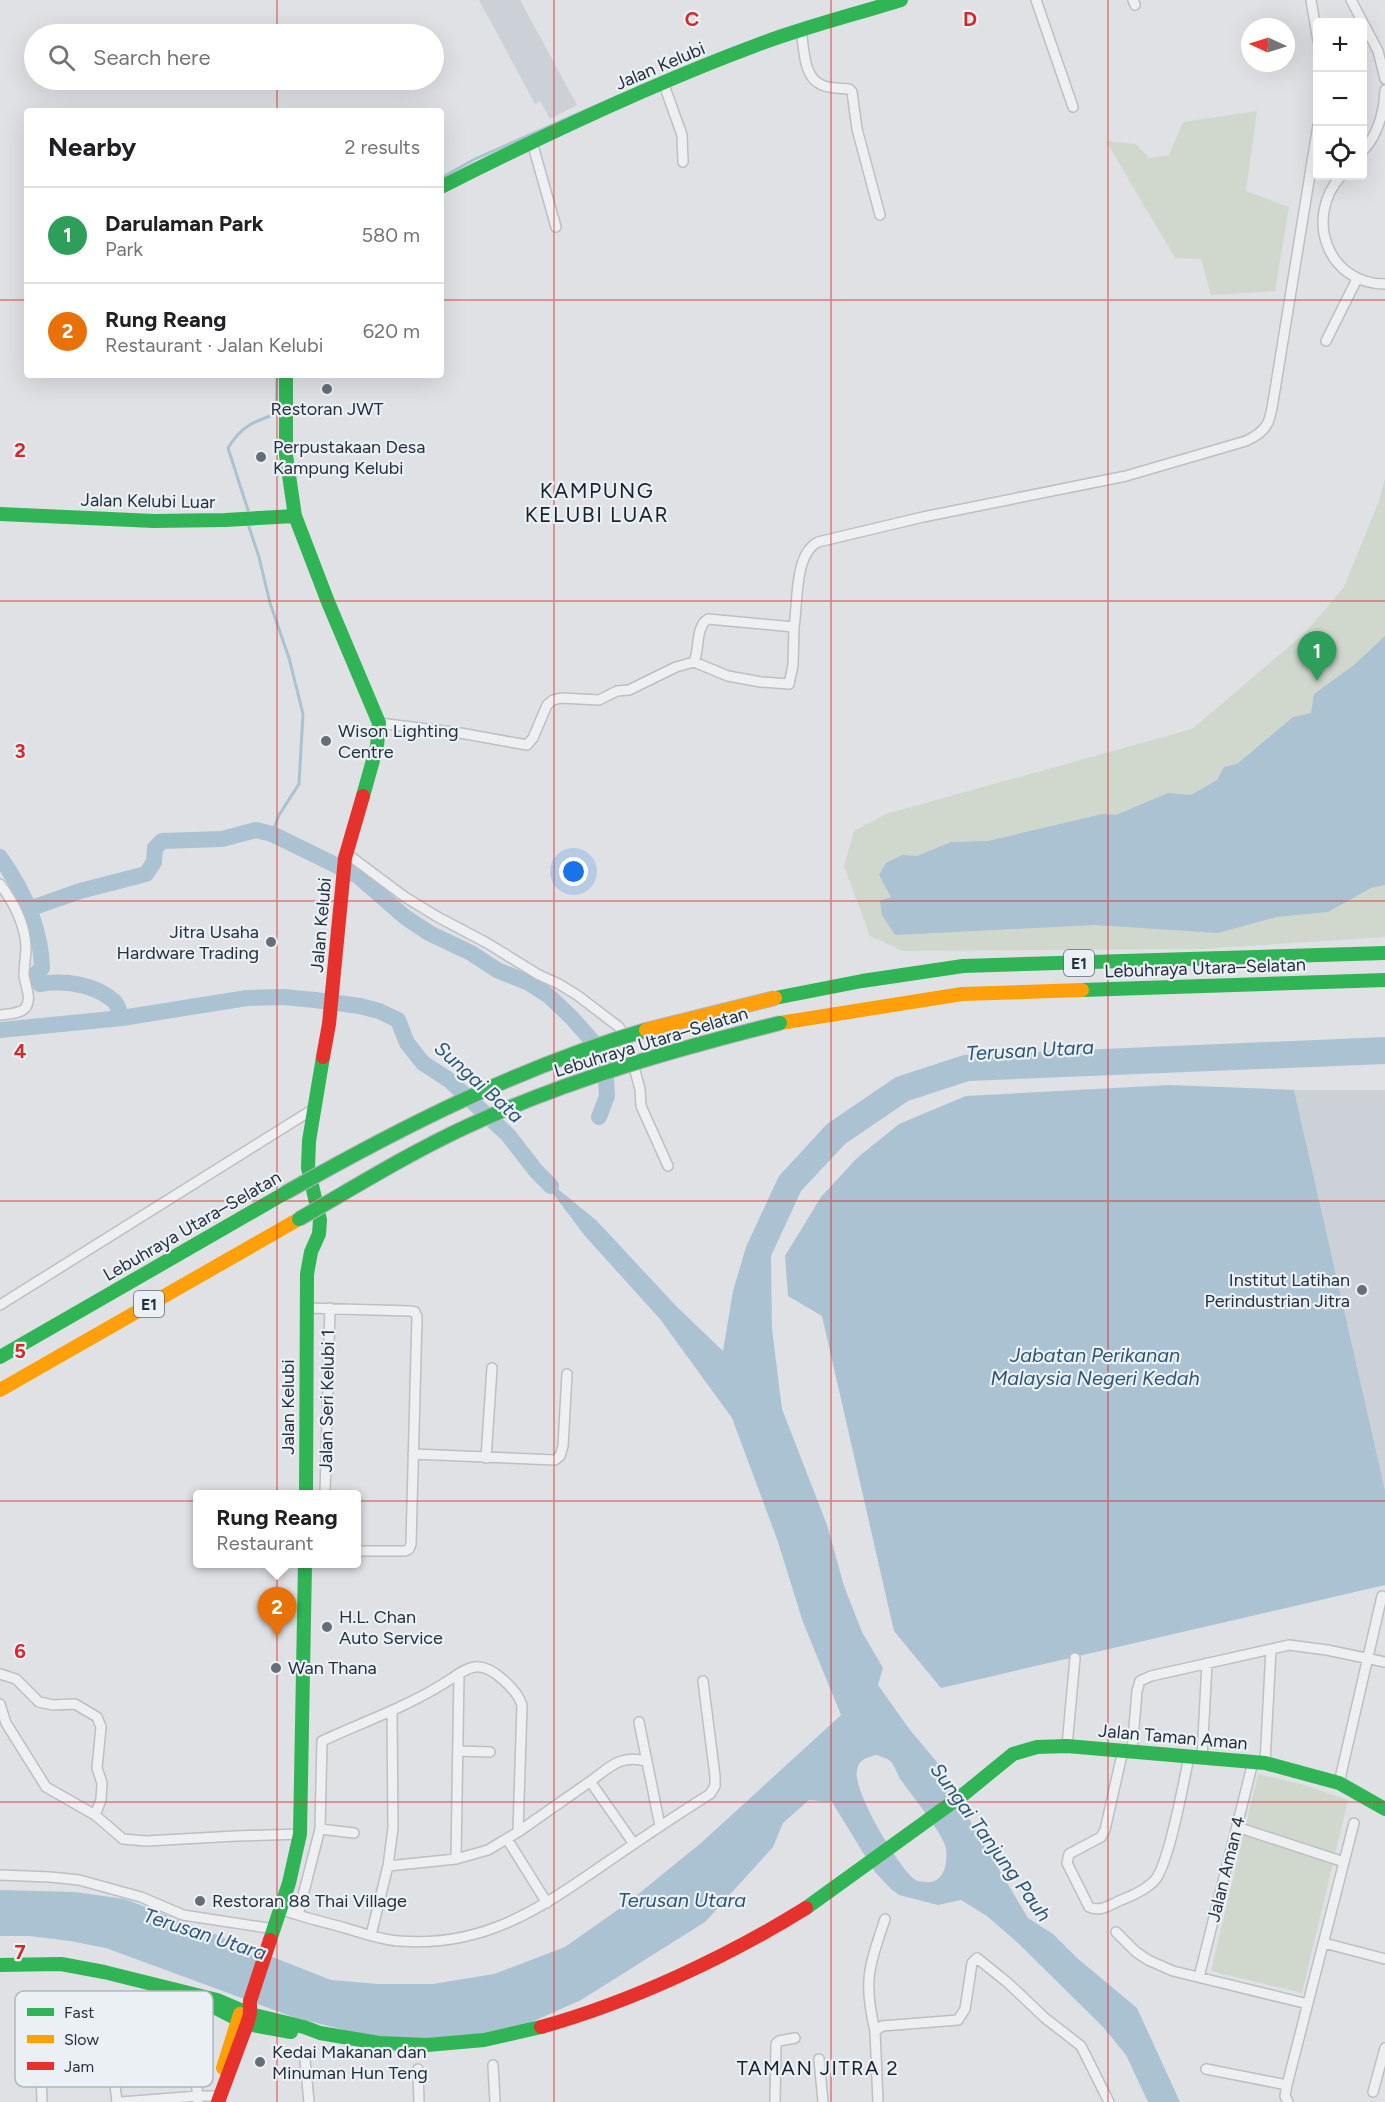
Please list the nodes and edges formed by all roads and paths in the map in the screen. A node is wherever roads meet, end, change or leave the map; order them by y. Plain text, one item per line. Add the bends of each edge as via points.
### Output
1 (901, 0) edge
2 (1036, 0) edge
3 (1311, 0) edge
4 (1351, 0) edge
5 (1314, 18) edge
6 (801, 30) junction
7 (1385, 78) edge
8 (663, 82) junction
9 (1385, 90) edge
10 (1073, 107) dead end
11 (1317, 126) edge
12 (532, 142) junction
13 (1367, 146) edge
14 (683, 162) dead end
15 (1337, 180) edge
16 (444, 186) edge
17 (880, 215) dead end
18 (556, 227) dead end
19 (1357, 279) junction
20 (1385, 284) edge
21 (1326, 341) dead end
22 (286, 378) edge
23 (0, 514) edge
24 (295, 516) junction
25 (794, 627) junction
26 (694, 662) junction
27 (379, 723) junction
28 (346, 855) junction
29 (0, 884) edge
30 (1385, 954) edge
31 (1385, 980) edge
32 (0, 1015) edge
33 (315, 1108) junction
34 (668, 1166) dead end
35 (0, 1305) edge
36 (306, 1308) junction
37 (330, 1308) junction
38 (0, 1357) edge
39 (492, 1368) dead end
40 (567, 1374) dead end
41 (0, 1390) edge
42 (413, 1454) junction
43 (486, 1458) junction
44 (306, 1490) edge
45 (325, 1490) edge
46 (361, 1551) edge
47 (305, 1568) edge
48 (1382, 1596) dead end
49 (1271, 1649) junction
50 (1075, 1658) dead end
51 (1368, 1659) junction
52 (1385, 1662) edge
53 (1207, 1663) junction
54 (0, 1674) edge
55 (459, 1674) junction
56 (703, 1681) dead end
57 (0, 1704) edge
58 (392, 1712) junction
59 (639, 1722) dead end
60 (1067, 1746) junction
61 (1127, 1750) junction
62 (458, 1751) junction
63 (490, 1752) dead end
64 (1196, 1756) junction
65 (645, 1761) junction
66 (1259, 1762) junction
67 (588, 1783) junction
68 (1339, 1783) junction
69 (1385, 1809) edge
70 (302, 1812) junction
71 (321, 1812) junction
72 (94, 1815) junction
73 (1354, 1823) dead end
74 (660, 1826) junction
75 (1237, 1827) junction
76 (320, 1829) junction
77 (518, 1832) junction
78 (354, 1833) dead end
79 (300, 1834) junction
80 (507, 1839) junction
81 (634, 1844) junction
82 (456, 1859) junction
83 (1344, 1862) junction
84 (388, 1866) junction
85 (0, 1875) edge
86 (547, 1903) junction
87 (280, 1909) junction
88 (298, 1915) junction
89 (885, 1919) dead end
90 (1116, 1932) dead end
91 (272, 1935) junction
92 (371, 1935) junction
93 (1324, 1943) junction
94 (1385, 1959) edge
95 (0, 1965) edge
96 (1199, 1977) junction
97 (178, 1991) edge
98 (213, 2001) edge
99 (1308, 2004) junction
100 (246, 2012) junction
101 (875, 2031) junction
102 (795, 2038) dead end
103 (1385, 2049) edge
104 (819, 2059) dead end
105 (305, 2060) dead end
106 (493, 2065) dead end
107 (418, 2069) dead end
108 (1206, 2069) dead end
109 (1287, 2085) junction
110 (42, 2087) edge
111 (117, 2087) edge
112 (1373, 2092) dead end
113 (220, 2094) edge
114 (198, 2099) edge
115 (42, 2102) edge
116 (119, 2102) edge
117 (309, 2102) edge
118 (419, 2102) edge
119 (495, 2102) edge
120 (775, 2102) edge
121 (823, 2102) edge
122 (878, 2102) edge
123 (1109, 2102) edge
124 (1288, 2102) edge

1 - 6 main road, Jalan Kelubi
2 - 10 street
3 - 5 street
4 - 7 street via 1378,51
6 - 8 main road, Jalan Kelubi
6 - 17 street via 808,70 814,81 852,92 857,129
8 - 12 main road, Jalan Kelubi
8 - 14 street via 682,135
9 - 13 street via 1379,123
11 - 25 street via 1287,324 1265,429 1246,441 1126,476 818,542 808,548 802,562
12 - 16 main road, Jalan Kelubi
12 - 18 street
15 - 19 street via 1323,207 1322,228 1334,258
19 - 20 street
19 - 21 street
22 - 24 main road, Jalan Kelubi via 286,455
23 - 24 main road, Jalan Kelubi Luar via 146,520
24 - 27 main road, Jalan Kelubi
25 - 26 street via 708,619 701,626
25 - 26 street via 789,684 728,676
26 - 27 street via 599,700 553,700 526,745
27 - 28 main road, Jalan Kelubi via 374,758
28 - 33 main road, Jalan Kelubi via 330,1024
28 - 34 street via 405,897 559,984 619,1027 639,1089 640,1106
29 - 32 street via 23,926 24,976 29,997 22,1010
30 - 38 main road, Lebuhraya Utara–Selatan / E1, bridge via 963,966 775,998 634,1034 520,1074 390,1135
31 - 41 main road, Lebuhraya Utara–Selatan / E1, bridge via 962,994 780,1023 623,1066 529,1100 440,1140
33 - 35 street
33 - 36 main road, Jalan Kelubi via 308,1168 320,1226 308,1266
36 - 37 street
36 - 44 main road, Jalan Kelubi
37 - 42 street via 415,1312
37 - 45 street, Jalan Seri Kelubi 1
39 - 43 street
40 - 43 street via 560,1456 555,1460
42 - 43 street
42 - 46 street via 409,1549
47 - 70 main road
48 - 51 street
49 - 51 street via 1306,1646
49 - 53 street
49 - 66 street, Jalan Aman 4
50 - 60 street
51 - 52 street
51 - 68 street
53 - 61 street via 1140,1681
53 - 64 street
54 - 72 street via 16,1679 39,1702 75,1704 97,1717 101,1727 97,1768 102,1783 101,1800
55 - 58 street
55 - 62 street
55 - 77 street via 480,1667 513,1688 520,1698 523,1714
56 - 74 street via 715,1786 710,1794
57 - 72 street via 2,1716 46,1787
58 - 71 street via 322,1741
58 - 84 street via 393,1828
59 - 65 street
60 - 61 main road, Jalan Taman Aman
60 - 100 main road, Jalan Taman Aman via 1037,1747 1013,1754 919,1827 755,1939 562,2023 484,2040 379,2043 320,2033 268,2030
61 - 64 main road, Jalan Taman Aman
61 - 64 street via 1105,1830 1101,1837 1067,1858 1092,1909 1105,1908 1131,1896 1156,1879
62 - 63 street
62 - 82 street
64 - 66 main road, Jalan Taman Aman
65 - 67 street via 619,1760
65 - 74 street
66 - 68 main road, Jalan Taman Aman
66 - 75 street, Jalan Aman 4
67 - 77 street
67 - 81 street
68 - 69 main road, Jalan Taman Aman
70 - 71 street
70 - 79 main road
71 - 76 street
72 - 79 street via 129,1841
73 - 83 street
74 - 81 street
75 - 83 street
75 - 96 street, Jalan Aman 4
76 - 78 street
76 - 88 street
77 - 80 street
79 - 87 main road
80 - 82 street via 474,1856
80 - 86 street
81 - 86 street
82 - 84 street
83 - 93 street
84 - 92 street
85 - 91 street via 79,1880 141,1897 183,1915
86 - 92 street via 514,1921 469,1936 397,1941
87 - 88 street
87 - 91 main road
88 - 92 street
89 - 101 street via 868,1974
90 - 96 street via 1148,1960
91 - 100 main road
93 - 94 street
93 - 99 street
95 - 97 main road, Jalan Taman Aman via 61,1964
96 - 99 street
98 - 100 main road, Jalan Taman Aman
99 - 109 street
100 - 113 main road
101 - 122 street
101 - 123 street via 882,2026 957,2020 965,2009 976,1958 1081,2046
102 - 120 street via 776,2044
103 - 112 street
104 - 121 street
105 - 117 street
106 - 119 street
107 - 118 street
108 - 109 street
109 - 124 street
110 - 115 street
111 - 116 street
113 - 114 street
114 - 116 street

